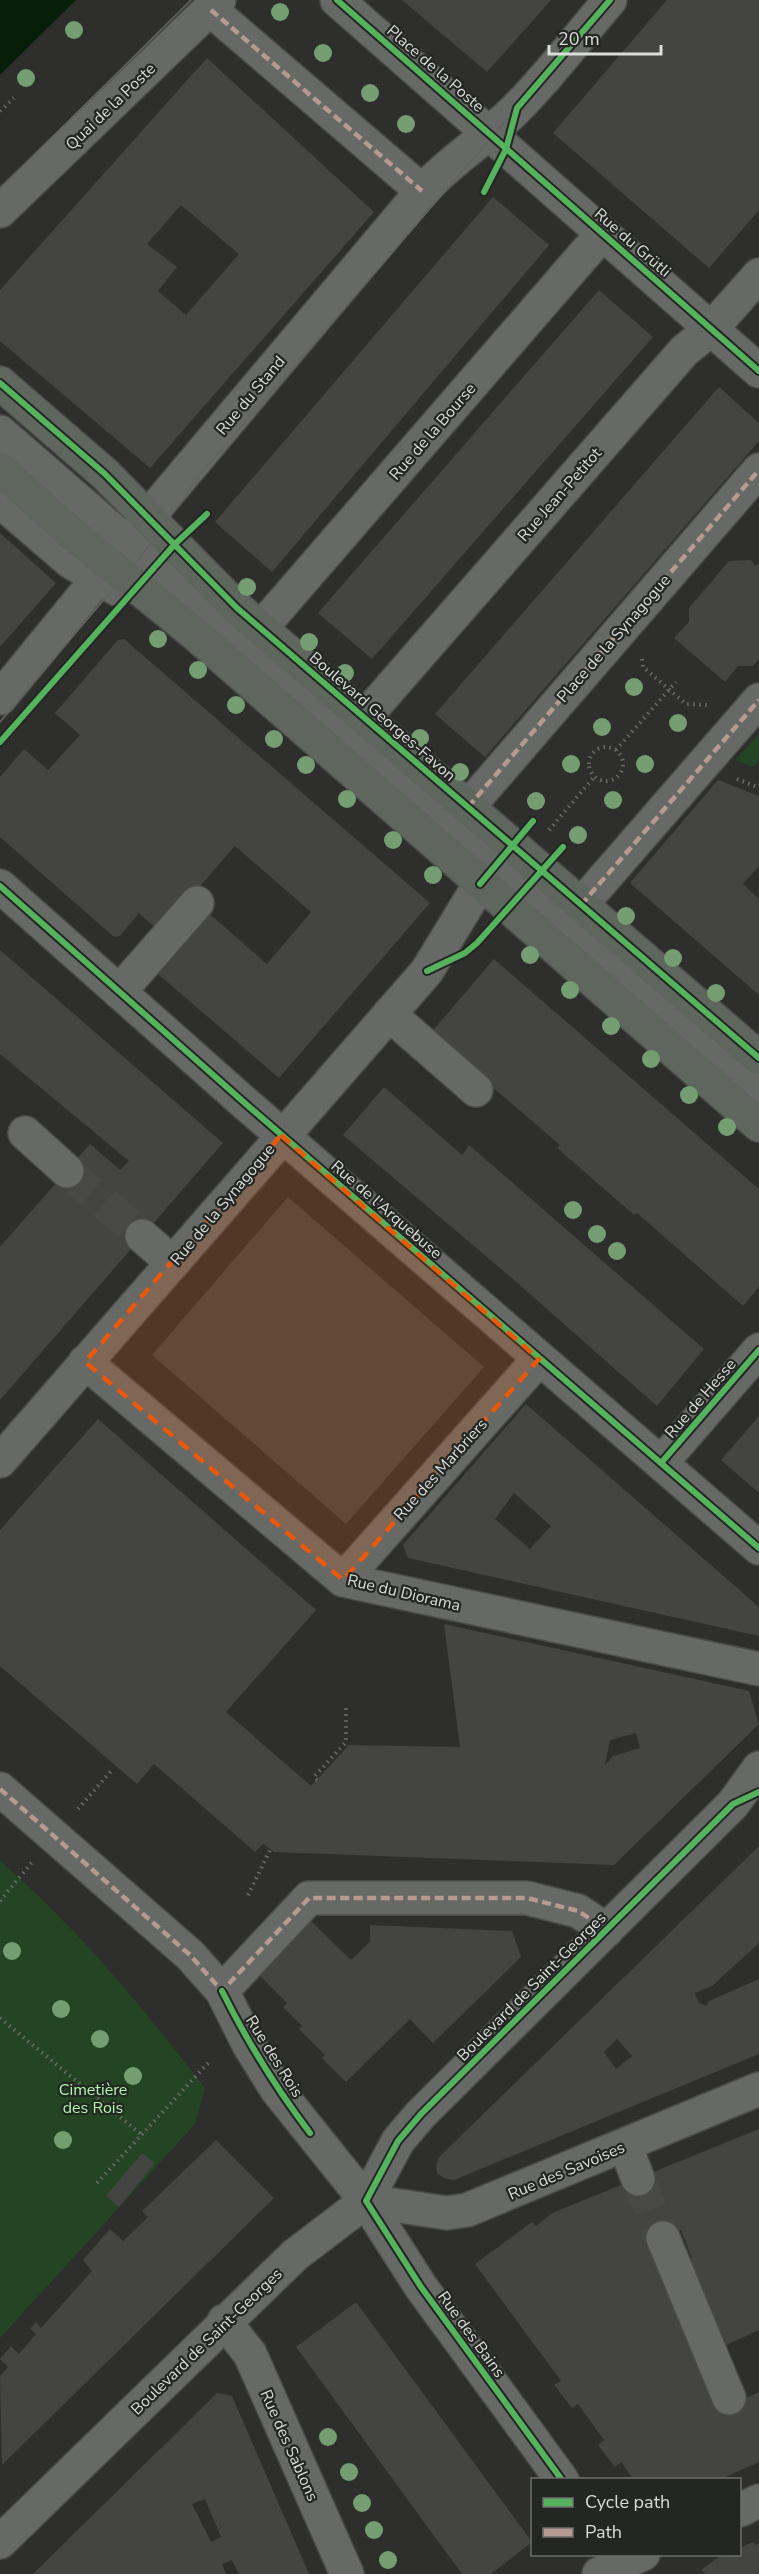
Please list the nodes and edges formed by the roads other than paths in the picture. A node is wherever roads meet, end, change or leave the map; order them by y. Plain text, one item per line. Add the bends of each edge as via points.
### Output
1 (337, 0) edge
2 (610, 0) edge
3 (215, 5) edge
4 (489, 134) junction
5 (422, 191) junction
6 (0, 211) edge
7 (602, 234) junction
8 (759, 275) edge
9 (711, 329) junction
10 (759, 371) edge
11 (0, 383) edge
12 (0, 432) edge
13 (0, 469) edge
14 (759, 470) edge
15 (0, 501) edge
16 (148, 516) junction
17 (111, 562) junction
18 (261, 628) junction
19 (0, 698) edge
20 (756, 704) edge
21 (364, 718) junction
22 (468, 807) junction
23 (480, 884) junction
24 (0, 886) edge
25 (197, 903) dead end
26 (581, 905) junction
27 (119, 992) junction
28 (389, 1014) junction
29 (759, 1058) edge
30 (476, 1090) dead end
31 (759, 1092) edge
32 (759, 1125) edge
33 (25, 1133) dead end
34 (281, 1135) junction
35 (67, 1171) tunnel mouth
36 (142, 1236) tunnel mouth
37 (173, 1263) junction
38 (759, 1350) edge
39 (539, 1359) junction
40 (86, 1362) junction
41 (0, 1461) edge
42 (661, 1462) junction
43 (759, 1548) edge
44 (343, 1580) junction
45 (759, 1669) edge
46 (759, 1768) edge
47 (0, 1789) edge
48 (746, 1798) edge
49 (607, 1930) junction
50 (222, 1990) junction
51 (759, 2089) edge
52 (625, 2145) junction
53 (638, 2179) tunnel mouth
54 (366, 2201) junction
55 (663, 2238) tunnel mouth
56 (224, 2321) junction
57 (729, 2398) dead end
58 (561, 2478) edge
59 (759, 2501) edge
60 (741, 2510) edge
61 (0, 2542) edge
62 (635, 2561) edge
63 (347, 2574) edge
64 (599, 2574) edge

1 - 4 street, Place de la Poste
2 - 4 street, Rue du Stand via 517,108
3 - 5 street
3 - 6 street, Quai de la Poste
4 - 5 street, Rue du Stand via 453,160
4 - 7 street, Rue du Grütli
5 - 16 street, Rue du Stand
7 - 9 street, Rue du Grütli
7 - 18 street, Rue de la Bourse
8 - 9 street, Rue Jean-Petitot
9 - 10 street, Rue du Grütli
9 - 21 street, Rue Jean-Petitot via 684,351
11 - 16 main road, Boulevard Georges-Favon
12 - 17 street
13 - 17 main road
14 - 22 street, Place de la Synagogue
15 - 17 street via 59,553
16 - 17 street, Rue du Stand
16 - 18 main road, Boulevard Georges-Favon
17 - 19 street, Rue du Stand
17 - 23 main road
17 - 31 street
18 - 21 main road, Boulevard Georges-Favon
20 - 26 street
21 - 22 main road, Boulevard Georges-Favon
22 - 26 main road, Boulevard Georges-Favon
23 - 28 street, Rue de la Synagogue via 427,971
23 - 32 main road
24 - 27 street, Rue de l'Arquebuse
25 - 27 street
26 - 29 main road, Boulevard Georges-Favon
27 - 34 street, Rue de l'Arquebuse
28 - 30 street
28 - 34 street, Rue de la Synagogue
33 - 35 street
34 - 37 street, Rue de la Synagogue
34 - 39 street, Rue de l'Arquebuse
36 - 37 street
37 - 40 street, Rue de la Synagogue
38 - 42 street, Rue de Hesse
39 - 42 street, Rue de l'Arquebuse
39 - 44 street, Rue des Marbriers
40 - 41 street, Rue de la Synagogue
40 - 44 street, Rue du Diorama
42 - 43 street, Rue de l'Arquebuse
44 - 45 street, Rue du Diorama
46 - 48 street, Boulevard de Saint-Georges
47 - 50 street, Rue des Rois via 190,1955
48 - 49 street, Boulevard de Saint-Georges
49 - 50 street via 578,1911 527,1898 309,1898
49 - 54 street, Boulevard de Saint-Georges via 421,2114 398,2140
50 - 54 street, Rue des Rois via 277,2090
51 - 52 street, Rue des Savoises
52 - 53 street
52 - 54 street, Rue des Savoises via 467,2210 447,2213
54 - 56 street, Boulevard de Saint-Georges via 295,2255
54 - 58 street, Rue des Bains via 421,2287
55 - 57 street
56 - 61 street, Boulevard de Saint-Georges
56 - 63 street, Rue des Sablons via 250,2354
59 - 60 street
62 - 64 street

